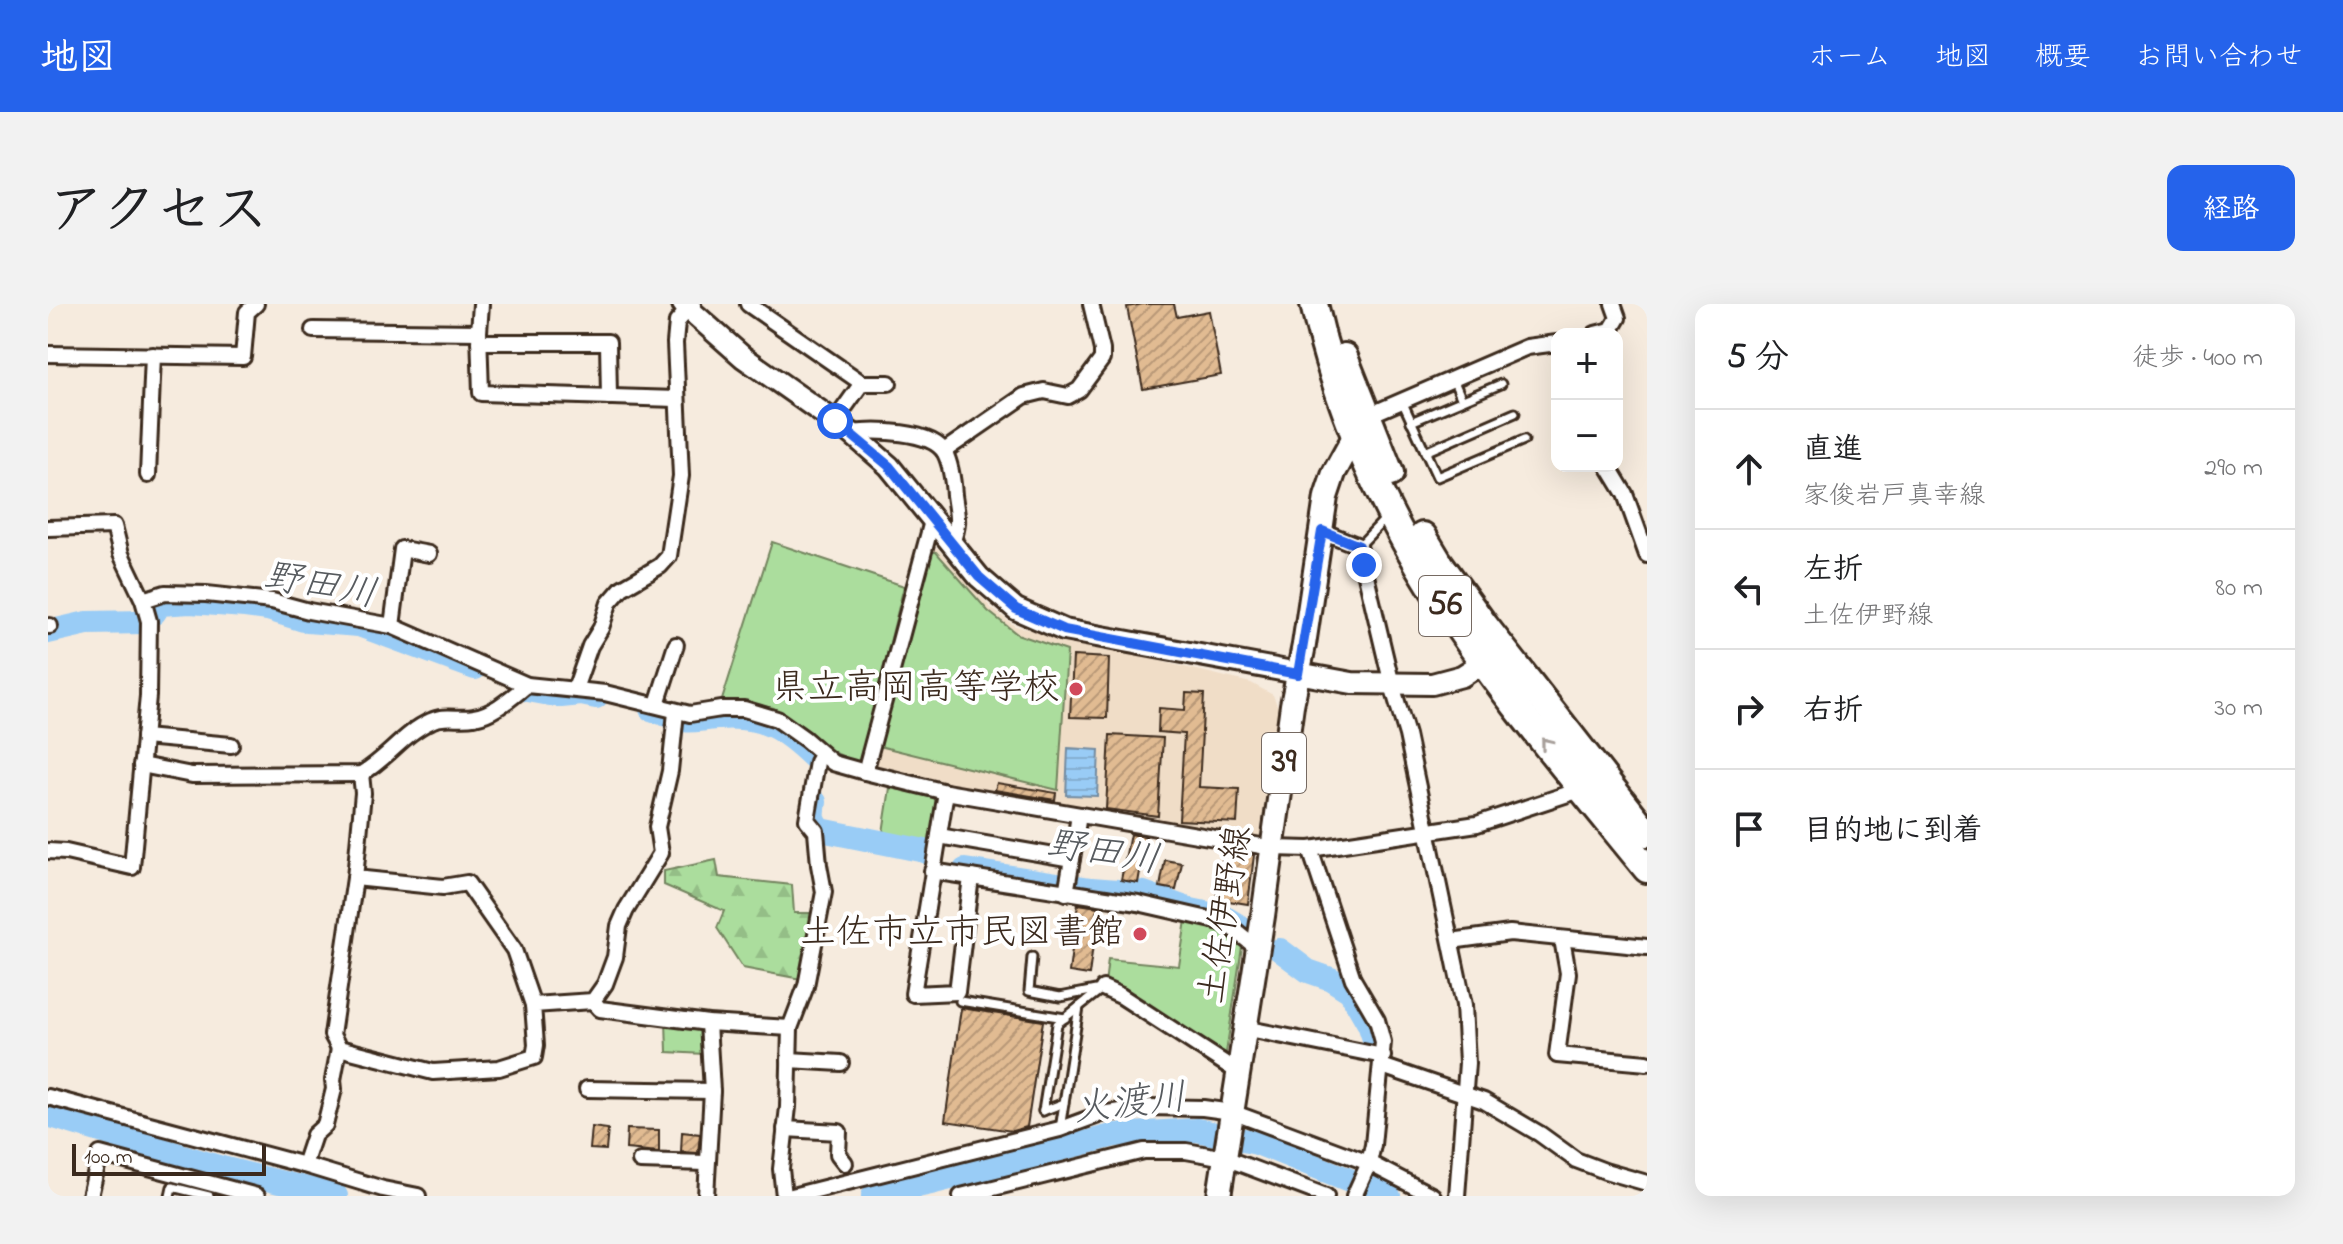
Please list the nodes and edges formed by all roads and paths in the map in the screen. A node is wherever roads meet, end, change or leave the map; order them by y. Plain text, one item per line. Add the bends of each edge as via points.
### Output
1 (256, 304) edge
2 (481, 304) edge
3 (748, 304) edge
4 (1091, 304) edge
5 (1314, 304) edge
6 (1326, 304) edge
7 (1613, 304) edge
8 (688, 305) edge
9 (1612, 328) edge
10 (313, 330) dead end
11 (479, 337) junction
12 (1551, 344) edge
13 (48, 354) edge
14 (153, 355) junction
15 (1453, 379) junction
16 (862, 383) junction
17 (889, 383) dead end
18 (1501, 384) dead end
19 (609, 397) junction
20 (677, 399) junction
21 (1462, 400) junction
22 (1402, 401) junction
23 (1515, 413) dead end
24 (1411, 422) junction
25 (1360, 426) junction
26 (843, 427) junction
27 (1524, 440) dead end
28 (944, 451) junction
29 (1425, 452) junction
30 (1612, 472) edge
31 (148, 475) dead end
32 (1391, 512) junction
33 (932, 521) junction
34 (48, 528) edge
35 (1322, 531) junction
36 (952, 543) junction
37 (1359, 546) junction
38 (429, 554) dead end
39 (1647, 555) edge
40 (143, 600) junction
41 (392, 626) junction
42 (676, 645) dead end
43 (1494, 656) junction
44 (1298, 674) junction
45 (527, 685) junction
46 (1392, 685) junction
47 (575, 689) junction
48 (657, 704) junction
49 (676, 712) junction
50 (144, 737) junction
51 (231, 745) dead end
52 (821, 755) junction
53 (141, 765) junction
54 (865, 772) junction
55 (361, 774) junction
56 (1583, 789) junction
57 (946, 792) junction
58 (1079, 815) junction
59 (1427, 832) junction
60 (1647, 833) edge
61 (939, 836) junction
62 (1273, 848) junction
63 (1310, 849) junction
64 (48, 851) edge
65 (1072, 859) junction
66 (1647, 869) edge
67 (932, 871) junction
68 (971, 877) junction
69 (355, 878) junction
70 (1066, 893) junction
71 (1562, 939) junction
72 (1451, 941) junction
73 (1647, 947) edge
74 (1257, 948) junction
75 (1032, 957) dead end
76 (1103, 988) junction
77 (593, 1001) junction
78 (960, 1001) dead end
79 (533, 1005) junction
80 (1079, 1007) junction
81 (1065, 1018) junction
82 (708, 1023) junction
83 (790, 1028) junction
84 (1244, 1028) junction
85 (339, 1048) junction
86 (789, 1060) junction
87 (1382, 1061) junction
88 (841, 1063) dead end
89 (1647, 1063) edge
90 (1238, 1072) junction
91 (587, 1089) dead end
92 (712, 1091) junction
93 (1465, 1095) junction
94 (48, 1097) edge
95 (1064, 1103) junction
96 (1231, 1116) junction
97 (785, 1129) junction
98 (1060, 1129) junction
99 (1225, 1156) junction
100 (640, 1161) dead end
101 (706, 1163) junction
102 (845, 1163) dead end
103 (304, 1165) junction
104 (1367, 1166) junction
105 (1647, 1183) edge
106 (90, 1196) edge
107 (170, 1196) edge
108 (209, 1196) edge
109 (257, 1196) edge
110 (418, 1196) edge
111 (706, 1196) edge
112 (784, 1196) edge
113 (792, 1196) edge
114 (962, 1196) edge
115 (1219, 1196) edge
116 (1326, 1196) edge
117 (1354, 1196) edge
118 (1433, 1196) edge
119 (1457, 1196) edge

1 - 14 street via 247,312 243,357
2 - 11 street
3 - 16 street
4 - 28 street via 1102,359 1079,390 1068,396 1044,391 1024,396
5 - 25 highway, 56 via 1322,341
6 - 25 highway, 56
7 - 9 street via 1618,318
8 - 20 street via 677,322
8 - 26 main road via 743,357
10 - 11 street
11 - 19 street via 481,393
11 - 19 street via 608,342
12 - 15 street via 1527,347
13 - 14 street
14 - 31 street
15 - 21 lane
15 - 22 street
16 - 17 street
16 - 26 street
18 - 21 lane
19 - 20 street
20 - 47 street via 681,476 669,556 609,603
21 - 24 lane
22 - 24 lane
22 - 25 street
23 - 29 lane
24 - 29 lane
25 - 32 highway, 56
25 - 35 main road, 土佐伊野線 / 39 via 1334,473
25 - 43 highway, 56
26 - 28 street via 918,436
26 - 33 main road via 889,466
27 - 29 lane via 1437,477
28 - 36 street via 958,526
30 - 39 street
32 - 37 lane
32 - 43 highway, 56 via 1432,587
33 - 36 main road
33 - 54 street
34 - 40 street via 114,526
35 - 37 street
35 - 44 main road, 土佐伊野線 / 39
36 - 44 main road via 979,577 1016,609 1064,630
37 - 46 street
38 - 41 street via 402,549
40 - 41 street via 165,593 206,594 272,601
40 - 50 street via 150,656
41 - 45 street
42 - 48 street
43 - 46 main road via 1462,676 1432,684
56 -> 43 highway, 56
43 - 60 highway, 56
44 - 46 main road
44 - 62 main road, 土佐伊野線 / 39
45 - 47 street
45 - 55 street via 476,717 435,718
46 - 59 street
47 - 48 street
48 - 49 street
49 - 52 street via 744,709 777,719
49 - 77 street via 657,827 661,853 626,910 615,957
50 - 51 street
50 - 53 street
52 - 54 street
52 - 83 street via 807,820 816,831 824,892 806,986
53 - 55 street via 192,775
53 - 64 street via 132,867
54 - 57 street
55 - 69 street
56 - 59 street via 1477,824
56 - 66 highway, 56
57 - 58 street
57 - 61 street
58 - 62 street
58 - 65 street
59 - 63 street
59 - 72 street
61 - 65 street
61 - 67 street
62 - 63 street
62 - 74 main road, 土佐伊野線 / 39
63 - 87 street via 1353,979 1377,1020
65 - 70 street
67 - 68 street
67 - 68 street via 913,994 957,992
68 - 70 street
69 - 79 street via 443,887 467,883 514,950
69 - 85 street via 332,1035
70 - 74 street via 1226,923
71 - 72 street via 1510,933
71 - 73 street
71 - 89 street via 1568,973 1557,1055
72 - 93 street via 1464,1005
74 - 84 main road, 土佐伊野線 / 39
75 - 76 lane via 1029,991 1060,997
76 - 80 lane
76 - 90 street
77 - 79 street
77 - 82 street via 600,1009
78 - 81 lane
79 - 85 street via 534,1057 499,1068 433,1072
80 - 81 lane
80 - 95 lane
81 - 95 lane via 1057,1024 1043,1111
82 - 83 street
82 - 92 street
83 - 86 street
84 - 87 street
84 - 90 main road, 土佐伊野線 / 39
85 - 103 street via 325,1125 314,1135
86 - 88 street
86 - 97 street
87 - 93 street
87 - 104 street
90 - 96 main road, 土佐伊野線 / 39
91 - 92 street
92 - 101 street
93 - 105 street via 1484,1101 1576,1160
93 - 119 street
94 - 103 street
95 - 98 lane
96 - 98 street via 1203,1108 1147,1107 1101,1114
96 - 99 main road, 土佐伊野線 / 39
96 - 104 street
97 - 102 street via 839,1132 838,1154
97 - 112 street
98 - 113 street
99 - 114 street via 1144,1151
99 - 115 main road, 土佐伊野線 / 39
99 - 116 street
100 - 101 street
101 - 111 street
103 - 110 street
104 - 117 street
104 - 118 street
106 - 109 street via 100,1154
107 - 108 lane via 172,1187

